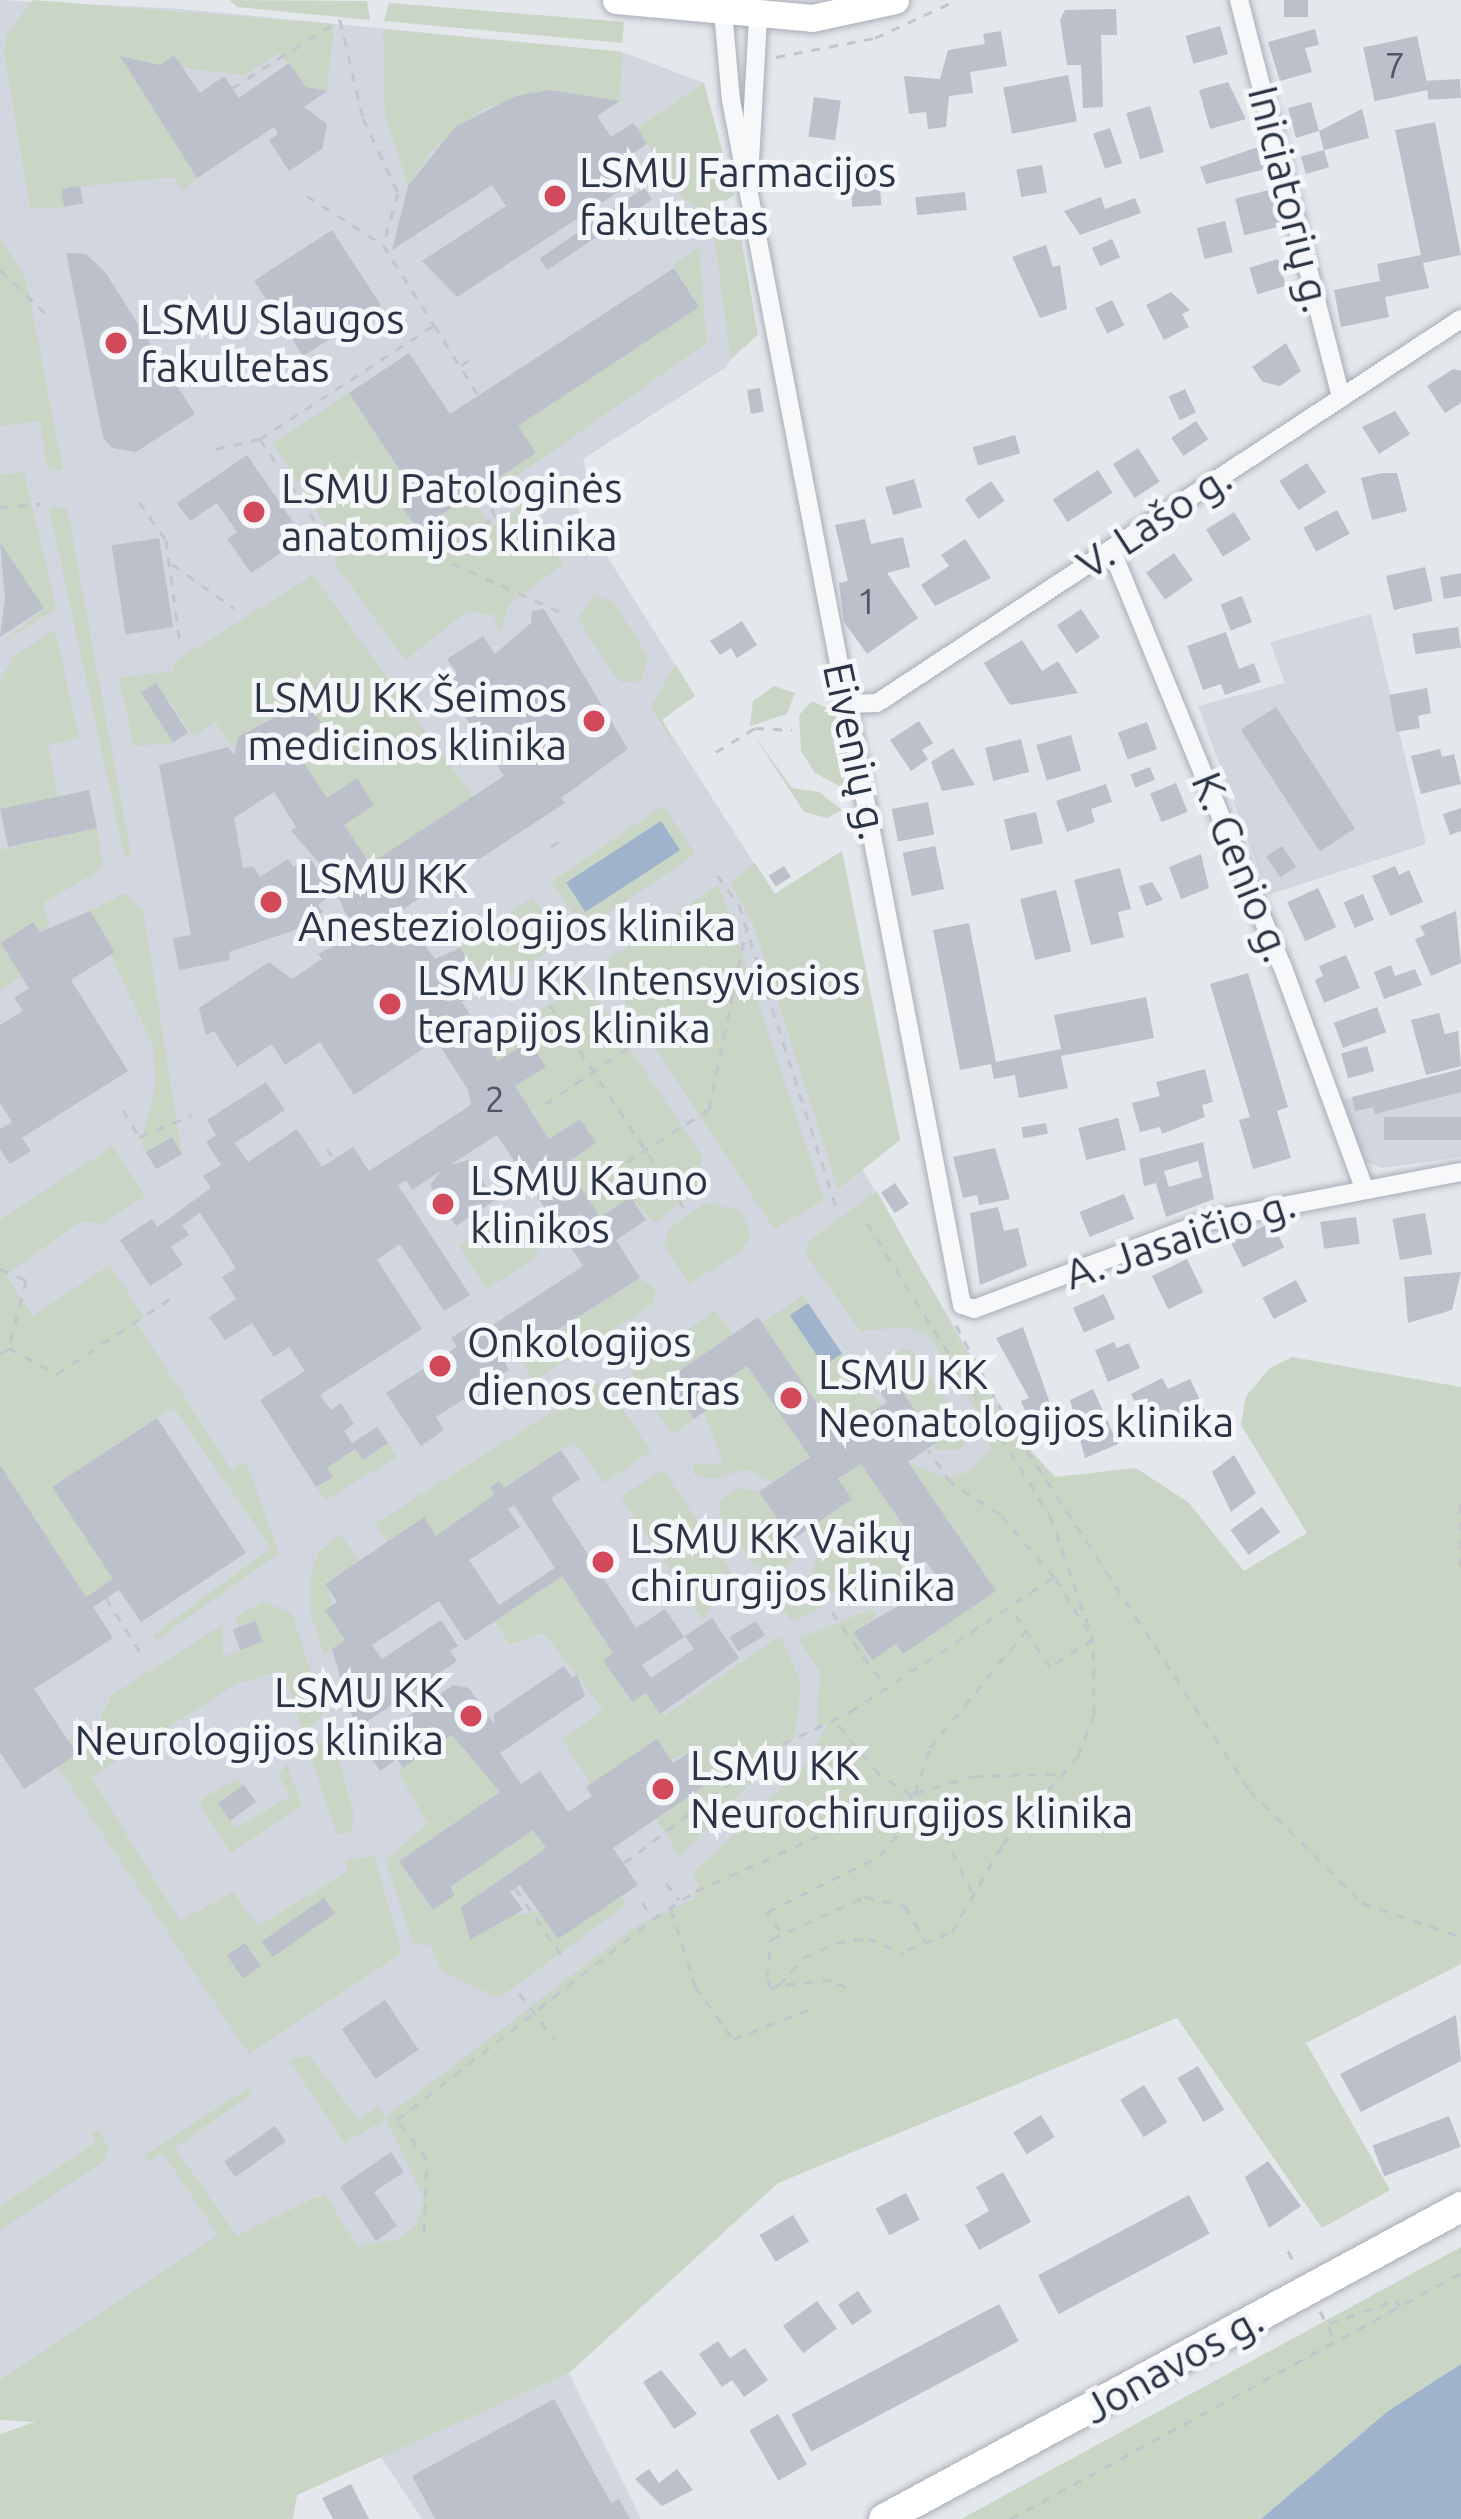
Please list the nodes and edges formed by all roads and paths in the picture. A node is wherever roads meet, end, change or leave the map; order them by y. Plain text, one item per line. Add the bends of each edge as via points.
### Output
1 (616, 0) edge
2 (895, 0) edge
3 (956, 0) edge
4 (1239, 0) edge
5 (723, 11) junction
6 (773, 11) edge
7 (756, 55) junction
8 (232, 88) dead end
9 (748, 184) junction
10 (308, 196) dead end
11 (382, 245) junction
12 (0, 270) edge
13 (45, 314) dead end
14 (1459, 319) edge
15 (434, 325) junction
16 (471, 359) dead end
17 (460, 366) junction
18 (478, 395) dead end
19 (1342, 398) junction
20 (260, 439) junction
21 (215, 449) dead end
22 (502, 475) dead end
23 (139, 502) dead end
24 (40, 504) dead end
25 (0, 507) edge
26 (326, 538) junction
27 (1111, 549) junction
28 (315, 551) dead end
29 (436, 556) junction
30 (169, 562) junction
31 (234, 608) dead end
32 (567, 615) dead end
33 (180, 644) dead end
34 (847, 704) junction
35 (792, 730) dead end
36 (716, 752) dead end
37 (562, 839) dead end
38 (551, 847) dead end
39 (717, 875) dead end
40 (747, 927) junction
41 (539, 990) dead end
42 (640, 1040) dead end
43 (593, 1072) junction
44 (544, 1104) dead end
45 (123, 1110) dead end
46 (192, 1115) dead end
47 (327, 1148) dead end
48 (643, 1149) junction
49 (334, 1159) dead end
50 (1461, 1172) edge
51 (596, 1182) dead end
52 (1364, 1188) junction
53 (836, 1207) dead end
54 (685, 1210) dead end
55 (866, 1223) dead end
56 (0, 1269) edge
57 (173, 1297) dead end
58 (974, 1309) joint
59 (951, 1316) dead end
60 (9, 1348) junction
61 (0, 1354) edge
62 (928, 1449) dead end
63 (1461, 1504) edge
64 (1461, 1576) edge
65 (1054, 1577) junction
66 (106, 1598) dead end
67 (1011, 1606) junction
68 (832, 1612) dead end
69 (1026, 1630) junction
70 (1093, 1639) junction
71 (144, 1658) dead end
72 (885, 1687) junction
73 (834, 1719) junction
74 (1065, 1774) junction
75 (913, 1794) junction
76 (624, 1863) dead end
77 (667, 1883) dead end
78 (515, 1888) dead end
79 (973, 1894) junction
80 (680, 1901) junction
81 (642, 1902) dead end
82 (670, 1907) junction
83 (653, 1918) junction
84 (780, 1931) junction
85 (1461, 1937) edge
86 (926, 1942) junction
87 (564, 1959) dead end
88 (779, 1985) junction
89 (846, 1987) dead end
90 (519, 1993) dead end
91 (813, 2008) dead end
92 (534, 2012) junction
93 (555, 2040) dead end
94 (1461, 2207) edge
95 (424, 2232) dead end
96 (1461, 2273) edge
97 (1400, 2307) junction
98 (1336, 2341) junction
99 (884, 2519) edge
100 (1010, 2519) edge

1 - 5 main road
2 - 6 main road via 831,16
3 - 7 path via 875,38 790,57
4 - 19 street, Iniciatorių g.
5 - 6 main road
5 - 9 street, Eivenių g.
6 - 7 street, Eivenių g.
7 - 9 street, Eivenių g.
8 - 11 path via 340,20 363,118 398,193
9 - 34 street, Eivenių g.
10 - 11 path
11 - 15 path
12 - 13 path
14 - 19 street, V. Lašo g.
15 - 17 path
15 - 20 path
16 - 17 path
17 - 18 path
19 - 27 street, V. Lašo g.
20 - 21 path
20 - 26 path
22 - 29 path via 490,506 495,517
23 - 30 path via 166,540
24 - 25 path
26 - 28 path
26 - 29 path
27 - 34 street, V. Lašo g. via 877,704
27 - 52 street, K. Genio g. via 1282,964
29 - 32 path
30 - 31 path
30 - 33 path
34 - 58 street, Eivenių g. via 962,1304
35 - 36 path via 755,728
37 - 38 path
39 - 40 path
40 - 48 path via 709,1108
40 - 53 path
41 - 43 path
42 - 43 path
43 - 44 path
43 - 48 path
45 - 46 path via 139,1137
47 - 49 path
48 - 51 path
48 - 54 path
50 - 52 street, A. Jasaičio g.
52 - 58 street, A. Jasaičio g. via 1211,1220
55 - 70 path via 1050,1516
56 - 60 path via 26,1280
57 - 60 path via 56,1374
59 - 85 path via 1007,1420 1250,1791 1362,1903
60 - 61 path
62 - 65 path via 951,1484 1000,1514
63 - 64 path
65 - 67 path
65 - 70 path
66 - 71 path
67 - 69 path
67 - 72 path
68 - 72 path
69 - 70 path via 1050,1667
69 - 75 path via 930,1748
70 - 74 path via 1094,1714
72 - 73 path
73 - 75 path via 879,1774
73 - 76 path via 782,1744
74 - 75 path via 974,1776
74 - 79 path via 1002,1845
75 - 79 path via 931,1808
75 - 80 path
75 - 84 path via 909,1820 880,1856 767,1912
77 - 80 path
78 - 87 path
79 - 86 path via 952,1932
80 - 82 path
81 - 83 path
82 - 83 path
82 - 91 path via 695,1986 733,2038
83 - 92 path
84 - 86 path via 865,1897 889,1897 914,1916
84 - 88 path via 765,1961 771,1988
86 - 88 path via 905,1951 867,1938 836,1943 803,1958
88 - 89 path via 831,1980
90 - 92 path
92 - 93 path
92 - 95 path via 397,2120 427,2159
94 - 99 main road, Jonavos g.
96 - 97 path
97 - 98 path
97 - 98 path via 1396,2300 1327,2324
98 - 100 path

